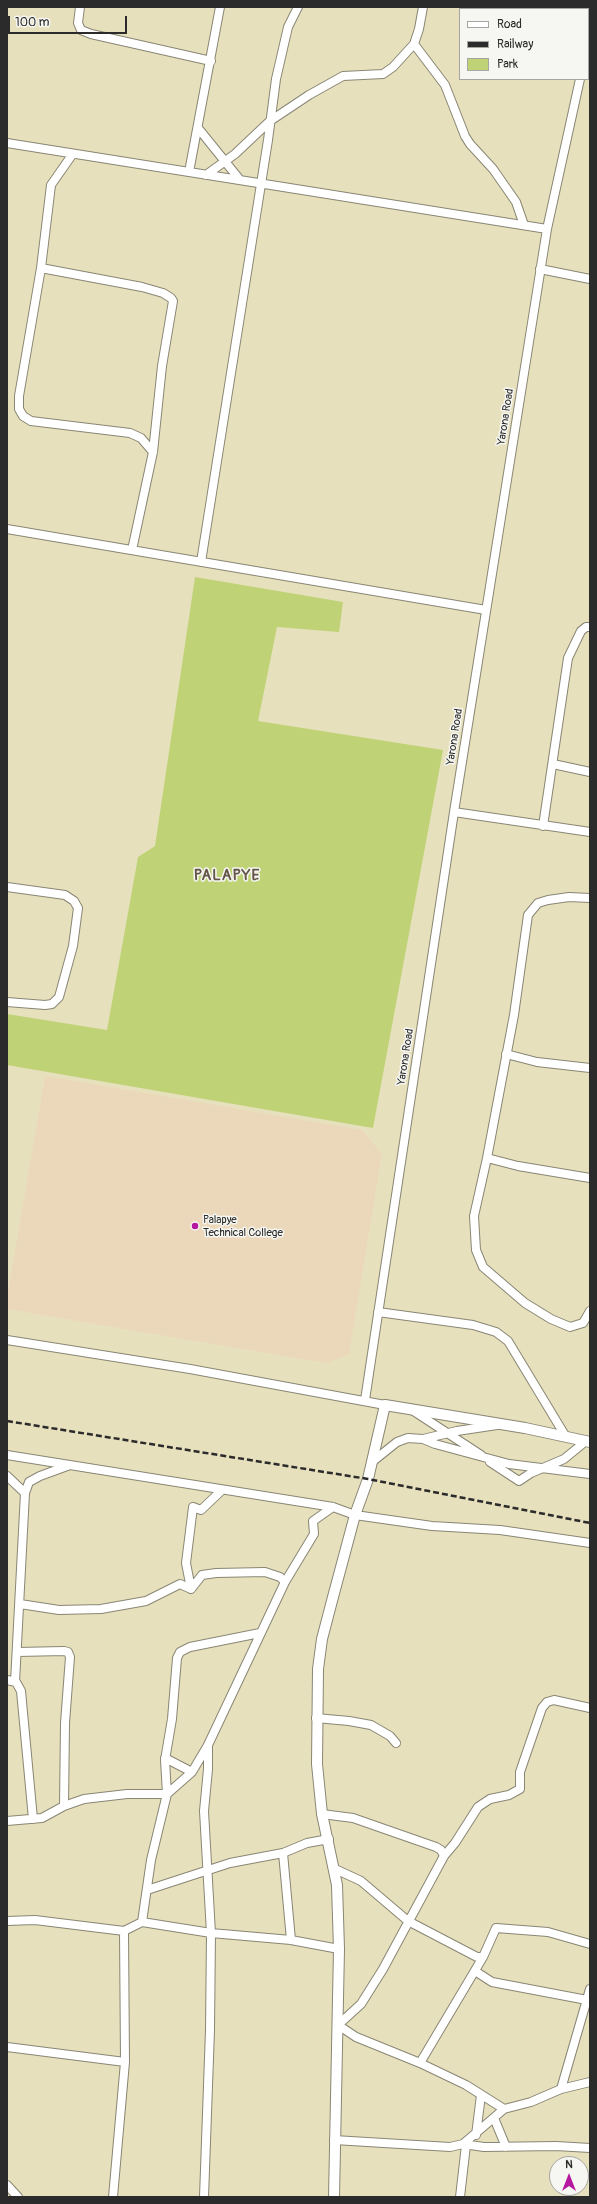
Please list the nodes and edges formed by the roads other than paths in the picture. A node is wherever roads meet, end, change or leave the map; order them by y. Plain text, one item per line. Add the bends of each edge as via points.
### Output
1 (80, 7) edge
2 (220, 7) edge
3 (298, 7) edge
4 (423, 7) edge
5 (414, 44) junction
6 (211, 61) junction
7 (580, 80) edge
8 (270, 121) junction
9 (198, 128) junction
10 (7, 143) edge
11 (72, 155) junction
12 (224, 162) junction
13 (189, 172) junction
14 (206, 175) junction
15 (240, 180) junction
16 (261, 184) junction
17 (524, 225) junction
18 (546, 229) junction
19 (41, 268) junction
20 (540, 269) junction
21 (590, 279) edge
22 (153, 452) junction
23 (7, 529) edge
24 (132, 550) junction
25 (201, 562) junction
26 (486, 610) junction
27 (590, 626) edge
28 (553, 764) junction
29 (590, 772) edge
30 (454, 812) junction
31 (544, 826) junction
32 (590, 832) edge
33 (7, 887) edge
34 (590, 898) edge
35 (7, 1002) edge
36 (506, 1054) junction
37 (589, 1066) edge
38 (487, 1158) junction
39 (590, 1178) edge
40 (590, 1311) edge
41 (378, 1312) junction
42 (7, 1340) edge
43 (365, 1400) junction
44 (386, 1405) junction
45 (410, 1409) junction
46 (504, 1424) junction
47 (447, 1433) junction
48 (566, 1437) junction
49 (423, 1439) junction
50 (588, 1442) edge
51 (7, 1455) edge
52 (485, 1458) junction
53 (372, 1462) junction
54 (70, 1465) junction
55 (544, 1467) junction
56 (590, 1474) edge
57 (7, 1476) edge
58 (222, 1490) junction
59 (25, 1493) junction
60 (333, 1507) junction
61 (355, 1515) junction
62 (590, 1543) edge
63 (285, 1582) junction
64 (191, 1589) junction
65 (20, 1604) junction
66 (260, 1633) junction
67 (17, 1652) junction
68 (11, 1681) edge
69 (590, 1708) edge
70 (316, 1718) junction
71 (396, 1743) dead end
72 (208, 1745) junction
73 (166, 1758) junction
74 (192, 1772) junction
75 (166, 1794) junction
76 (64, 1806) junction
77 (322, 1814) junction
78 (33, 1819) junction
79 (7, 1821) edge
80 (329, 1840) junction
81 (283, 1853) junction
82 (444, 1856) junction
83 (333, 1868) junction
84 (208, 1870) junction
85 (147, 1890) junction
86 (7, 1921) edge
87 (142, 1922) junction
88 (408, 1922) junction
89 (124, 1931) junction
90 (211, 1933) junction
91 (290, 1940) junction
92 (590, 1944) edge
93 (339, 1949) junction
94 (483, 1957) junction
95 (475, 1971) junction
96 (589, 1994) edge
97 (338, 2025) junction
98 (7, 2047) edge
99 (125, 2062) junction
100 (420, 2063) junction
101 (590, 2082) edge
102 (561, 2089) junction
103 (481, 2095) junction
104 (504, 2109) junction
105 (494, 2118) junction
106 (476, 2135) junction
107 (334, 2140) junction
108 (465, 2145) junction
109 (506, 2147) junction
110 (590, 2148) edge
111 (7, 2185) edge
112 (18, 2197) edge
113 (113, 2197) edge
114 (204, 2197) edge
115 (334, 2197) edge
116 (460, 2197) edge

1 - 6 street via 78,23 81,30
2 - 6 street
3 - 8 street via 288,27 276,79
4 - 5 street
5 - 8 street via 383,74 343,76
5 - 17 street via 445,85 465,136 516,202
6 - 9 street
7 - 18 street, Yarona Road
8 - 12 street via 254,138
8 - 16 street
9 - 12 street
9 - 13 street
10 - 11 street
11 - 13 street
11 - 19 street via 51,185
12 - 14 street
12 - 15 street
13 - 14 street
14 - 15 street
15 - 16 street
16 - 17 street
16 - 25 street
17 - 18 street
18 - 20 street, Yarona Road
19 - 22 street via 142,287 171,298 172,308 162,366
19 - 22 street via 19,396 21,413 31,421 130,433 141,438
20 - 21 street
20 - 26 street, Yarona Road
22 - 24 street
23 - 24 street
24 - 25 street
25 - 26 street
26 - 30 street, Yarona Road
27 - 28 street via 581,632 568,658
28 - 29 street
28 - 31 street
30 - 31 street
30 - 41 street, Yarona Road
31 - 32 street
33 - 35 street via 65,895 74,901 78,908 73,946 59,997 52,1004 45,1005
34 - 36 street via 548,900 538,903 528,915
36 - 37 street via 537,1062
36 - 38 street
38 - 39 street
38 - 40 street via 474,1216 476,1250 483,1266 525,1303 561,1324 570,1327 584,1323
41 - 43 street, Yarona Road
41 - 48 street via 473,1325 496,1332 508,1341
42 - 43 street
43 - 44 street
44 - 45 street
44 - 53 street
45 - 46 street
45 - 47 street
46 - 47 street
46 - 48 street
47 - 49 street
47 - 52 street
48 - 50 street
49 - 52 street
49 - 53 street via 408,1438 397,1442
50 - 55 street via 564,1459
51 - 54 street
52 - 55 street via 510,1464
52 - 55 street via 519,1480
53 - 61 street
54 - 58 street
54 - 59 street via 29,1482
55 - 56 street
57 - 59 street
58 - 60 street
58 - 64 street via 201,1510 193,1507 186,1564
59 - 65 street
60 - 61 street
60 - 63 street via 313,1521 314,1534
61 - 62 street via 432,1526 500,1530
61 - 70 street via 322,1639
63 - 64 street via 276,1575 265,1572 202,1574
63 - 66 street
64 - 65 street via 180,1584 146,1601 101,1609 59,1610
65 - 67 street
66 - 72 street
66 - 73 street via 185,1648 180,1652 177,1658
67 - 68 street
67 - 76 street via 64,1651 68,1652 70,1657 65,1723
68 - 78 street via 20,1685 21,1691
69 - 82 street via 554,1700 547,1702 542,1708 520,1772 520,1789 509,1795 490,1799 478,1807
70 - 71 street via 371,1725 380,1728
70 - 77 street
72 - 74 street
72 - 84 street via 204,1811
73 - 74 street
73 - 75 street
74 - 75 street
75 - 76 street via 84,1798
75 - 85 street
76 - 78 street via 42,1818
77 - 80 street
77 - 82 street via 353,1818 436,1847
78 - 79 street
80 - 81 street via 308,1843
80 - 83 street
81 - 84 street
81 - 91 street
82 - 88 street
83 - 88 street via 361,1881
83 - 93 street via 338,1885
84 - 85 street
84 - 90 street
85 - 87 street
86 - 89 street via 35,1920
87 - 89 street
87 - 90 street
88 - 94 street via 477,1957
88 - 97 street via 361,2004
89 - 99 street
90 - 91 street
90 - 114 street
91 - 93 street
92 - 94 street via 548,1932 496,1928
93 - 97 street
94 - 95 street
95 - 96 street via 492,1982
95 - 100 street
96 - 102 street
97 - 100 street via 356,2037
97 - 107 street
98 - 99 street
99 - 113 street
100 - 103 street
101 - 102 street
102 - 104 street via 531,2102
103 - 104 street
103 - 106 street
104 - 105 street
105 - 106 street
105 - 109 street
106 - 108 street
107 - 108 street via 450,2147
107 - 115 street
108 - 109 street
108 - 116 street
109 - 110 street
111 - 112 street

